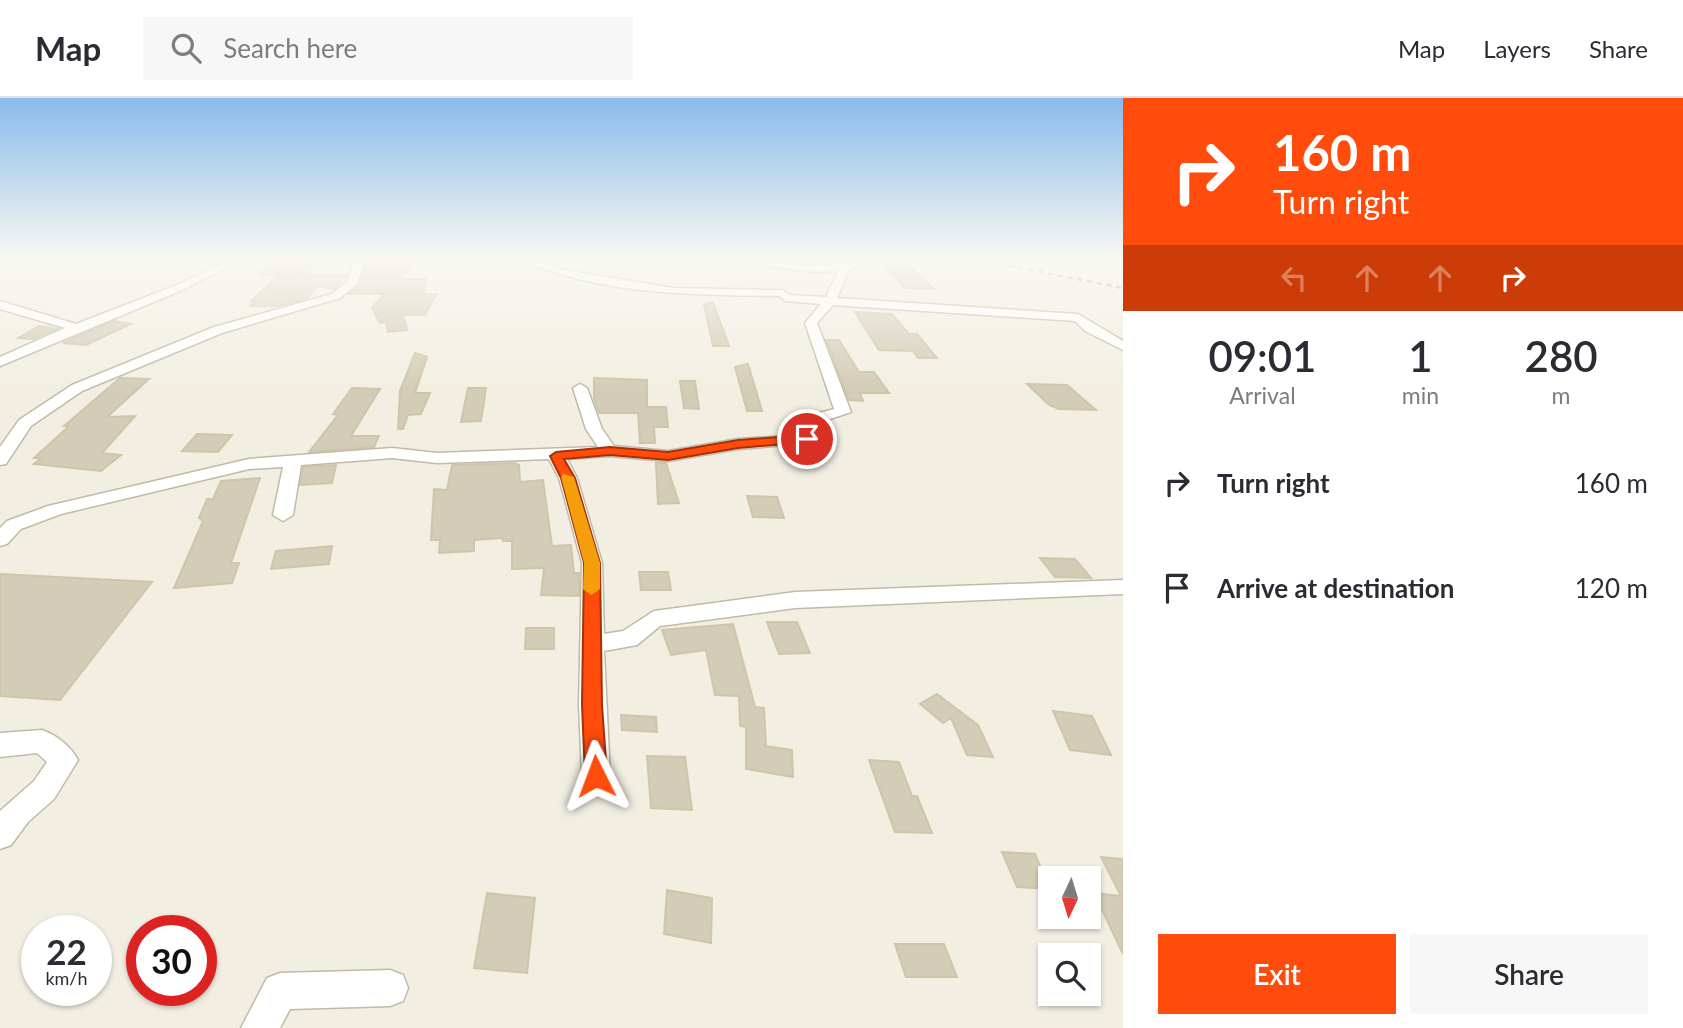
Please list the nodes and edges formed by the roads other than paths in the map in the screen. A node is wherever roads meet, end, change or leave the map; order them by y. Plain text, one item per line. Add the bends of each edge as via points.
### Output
1 (140, 303) edge
2 (310, 303) edge
3 (828, 303) edge
4 (866, 303) edge
5 (0, 304) edge
6 (78, 328) junction
7 (1099, 333) junction
8 (1123, 336) edge
9 (1123, 346) edge
10 (0, 362) edge
11 (580, 388) dead end
12 (610, 451) junction
13 (556, 456) junction
14 (293, 459) junction
15 (0, 460) edge
16 (284, 515) dead end
17 (7, 523) edge
18 (0, 540) edge
19 (1123, 587) edge
20 (591, 644) junction
21 (0, 745) edge
22 (596, 776) dead end
23 (0, 835) edge
24 (390, 988) dead end
25 (260, 1028) edge

1 - 6 street
2 - 15 street via 218,330 77,388 25,423
3 - 12 street via 811,323 843,412 807,421 807,439 668,456
4 - 7 street via 1078,318
5 - 6 street
6 - 10 street
7 - 8 street
7 - 9 street
11 - 12 street via 594,429
12 - 13 street
13 - 14 street via 537,452 437,458 392,453
13 - 20 street via 568,478 592,563
14 - 16 street
14 - 17 street via 207,471
17 - 18 street
19 - 20 street via 796,600 654,619 629,639
20 - 22 street
21 - 23 street via 43,741 64,760 44,790 17,812
24 - 25 street via 280,991

